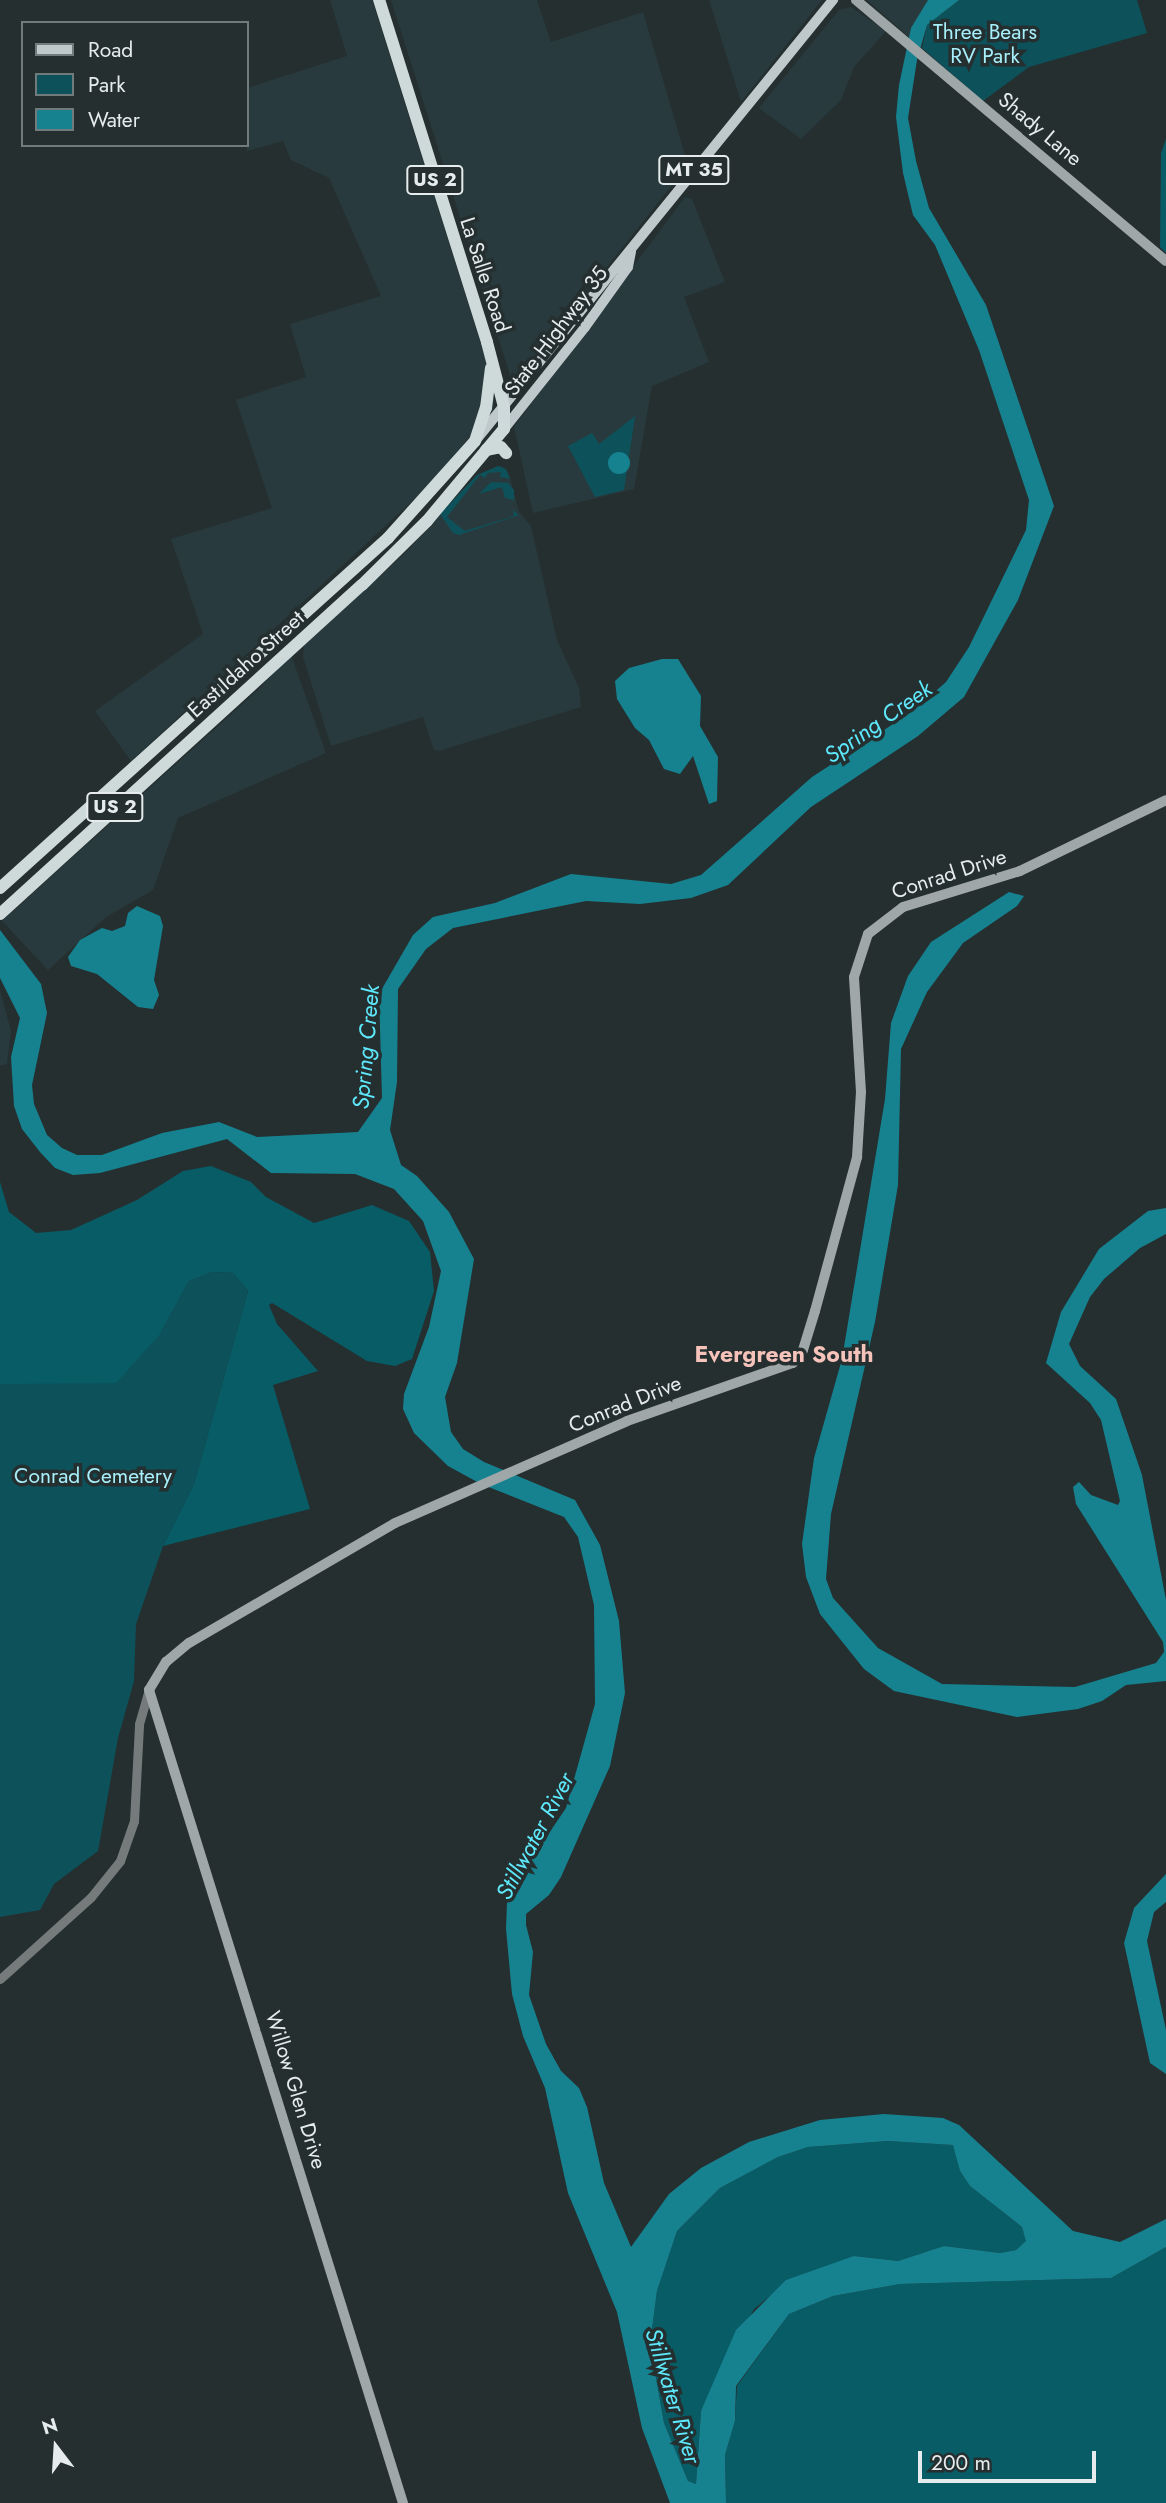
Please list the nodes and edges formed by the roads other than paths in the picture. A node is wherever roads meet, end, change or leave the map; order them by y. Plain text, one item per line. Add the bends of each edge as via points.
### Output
1 (379, 0) edge
2 (833, 0) edge
3 (856, 0) edge
4 (631, 251) junction
5 (1166, 261) edge
6 (492, 360) junction
7 (504, 407) junction
8 (504, 429) junction
9 (470, 448) junction
10 (486, 450) junction
11 (506, 453) dead end
12 (421, 511) dead end
13 (362, 585) junction
14 (1166, 800) edge
15 (0, 888) edge
16 (2, 912) edge
17 (149, 1690) junction
18 (0, 1979) edge
19 (403, 2503) edge

1 - 6 highway, La Salle Road / US 2
2 - 4 main road, State Highway 35 / MT 35
3 - 5 main road, Shady Lane
4 - 7 main road, State Highway 35 / MT 35 via 618,261
4 - 8 main road, State Highway 35 / MT 35 via 628,267
6 - 7 highway, US 2
6 - 9 highway, US 2 via 486,408
7 - 8 highway, US 2
7 - 9 main road, East Idaho Street / MT 35
8 - 10 highway, East Idaho Street / US 2
9 - 15 highway, East Idaho Street / US 2 via 388,538 299,622
10 - 11 highway via 501,447
10 - 13 highway, East Idaho Street / US 2 via 427,521
12 - 13 highway via 377,557
13 - 16 highway, East Idaho Street / US 2
14 - 17 main road, Conrad Drive via 1020,871 903,907 874,926 858,951 854,977 861,1092 857,1157 800,1355 781,1370 652,1411 384,1529 200,1636 166,1662
17 - 18 street, Conrad Drive via 139,1724 134,1821 120,1861 85,1903
17 - 19 main road, Willow Glen Drive

